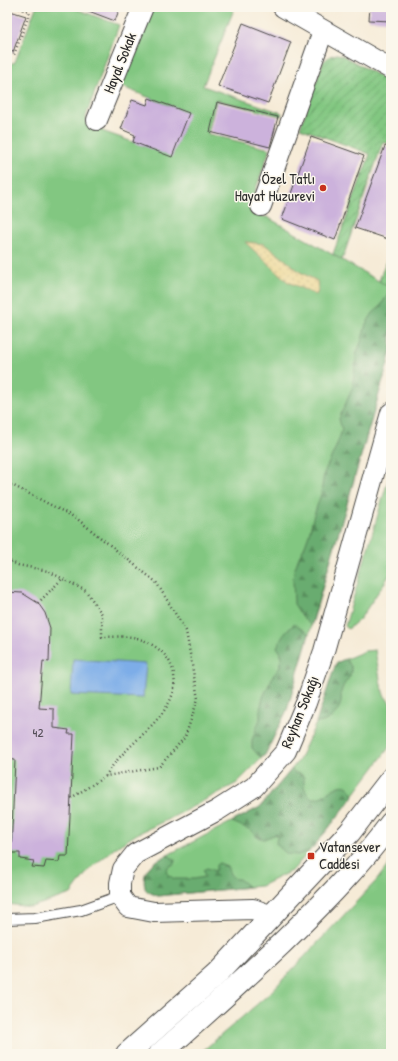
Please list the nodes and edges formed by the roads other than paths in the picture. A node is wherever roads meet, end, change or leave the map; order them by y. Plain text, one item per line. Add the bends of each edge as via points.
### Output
1 (143, 7) edge
2 (283, 7) edge
3 (323, 30) junction
4 (391, 69) edge
5 (97, 120) dead end
6 (261, 206) dead end
7 (391, 414) edge
8 (391, 779) edge
9 (391, 823) edge
10 (120, 896) junction
11 (272, 916) junction
12 (7, 919) edge
13 (292, 933) junction
14 (126, 1054) edge
15 (160, 1054) edge

1 - 5 street, Hayal Sokak
2 - 3 street
3 - 4 street
3 - 6 street
7 - 10 street, Reyhan Sokağı via 324,651 286,751 254,787 218,810 135,854 123,869
8 - 11 main road via 350,832
9 - 13 main road via 336,890
10 - 11 street via 128,907 154,912 253,909
10 - 12 lane via 82,910 35,918
11 - 13 main road
11 - 14 main road via 217,974
13 - 15 main road

